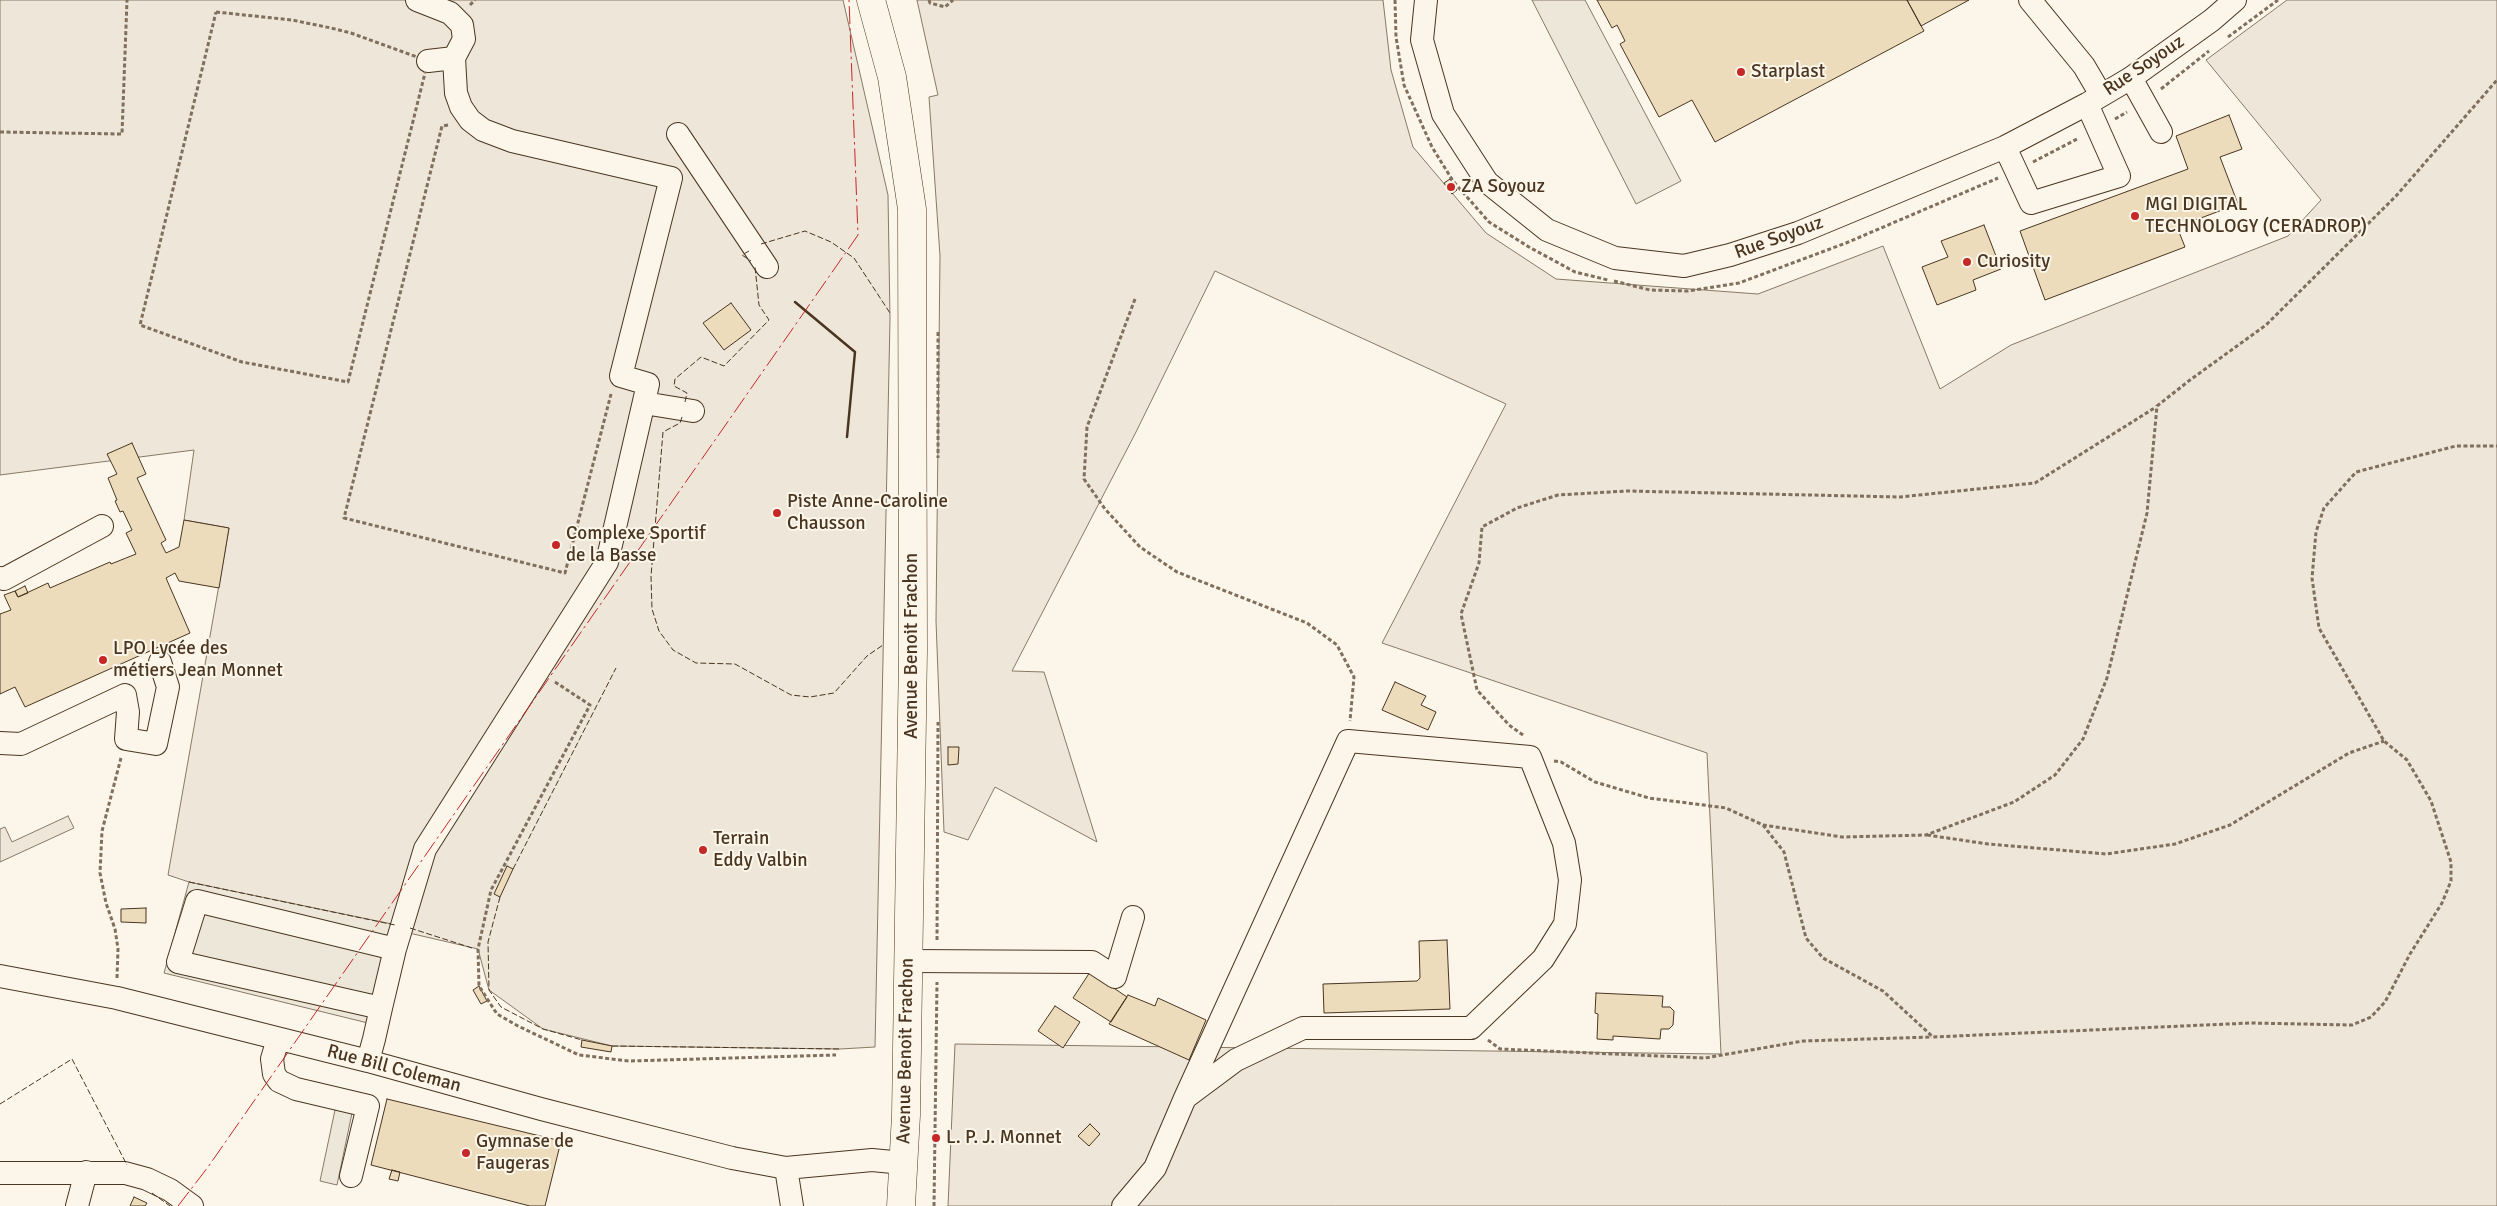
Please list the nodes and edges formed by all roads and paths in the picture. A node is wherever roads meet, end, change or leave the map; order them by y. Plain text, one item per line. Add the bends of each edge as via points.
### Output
1 (127, 0) edge
2 (417, 0) edge
3 (872, 0) edge
4 (929, 0) edge
5 (953, 0) edge
6 (1395, 0) edge
7 (1426, 0) edge
8 (2030, 0) edge
9 (2235, 0) edge
10 (2278, 0) edge
11 (2226, 38) dead end
12 (2212, 49) dead end
13 (454, 58) junction
14 (428, 61) junction
15 (2130, 78) junction
16 (2497, 80) edge
17 (2094, 100) junction
18 (2145, 101) junction
19 (470, 120) junction
20 (2097, 129) junction
21 (0, 132) edge
22 (2161, 132) dead end
23 (678, 134) dead end
24 (2005, 147) junction
25 (2016, 170) junction
26 (706, 177) junction
27 (665, 201) junction
28 (767, 267) dead end
29 (1135, 298) dead end
30 (621, 376) junction
31 (644, 403) junction
32 (2157, 406) junction
33 (693, 411) dead end
34 (2497, 446) edge
35 (102, 526) dead end
36 (0, 578) edge
37 (160, 662) dead end
38 (538, 671) junction
39 (126, 738) junction
40 (1348, 741) junction
41 (2384, 741) junction
42 (0, 743) edge
43 (1530, 749) junction
44 (1554, 757) dead end
45 (1561, 762) junction
46 (1762, 825) junction
47 (1926, 835) junction
48 (1133, 917) dead end
49 (395, 949) junction
50 (908, 961) junction
51 (0, 976) edge
52 (117, 998) junction
53 (381, 1008) junction
54 (1470, 1028) junction
55 (1933, 1037) junction
56 (278, 1039) junction
57 (836, 1055) dead end
58 (368, 1061) junction
59 (1186, 1098) junction
60 (902, 1163) junction
61 (786, 1168) junction
62 (86, 1172) junction
63 (0, 1173) edge
64 (351, 1176) dead end
65 (76, 1206) edge
66 (192, 1206) edge
67 (792, 1206) edge
68 (901, 1206) edge
69 (1122, 1206) edge

1 - 21 path via 122,134
2 - 13 street via 450,13 462,24 464,39
3 - 50 main road, Avenue Benoit Frachon via 892,77 912,209 913,651
4 - 5 path via 945,7
6 - 25 path via 1396,37 1404,85 1432,148 1453,182 1489,222 1575,272 1650,290 1688,291 1739,283 1846,243
7 - 24 street, Rue Soyouz via 1422,40 1443,114 1487,182 1547,230 1615,258 1684,266 1730,256 1798,233
8 - 17 street via 2084,66
9 - 15 street, Rue Soyouz
10 - 11 path
12 - 18 path
13 - 14 street
13 - 19 street via 456,93
14 - 14 path via 348,382 242,362 140,325 216,12 292,20 331,28
15 - 17 street, Rue Soyouz
15 - 18 street
16 - 32 path via 2396,196 2266,326
17 - 20 street
17 - 24 street, Rue Soyouz
18 - 20 path
18 - 22 street
19 - 27 street via 483,130 512,141 671,178
19 - 30 path via 442,126 344,518 565,573 609,396
20 - 25 path
20 - 25 street via 2119,176 2031,203
23 - 26 street
24 - 25 street
26 - 27 street via 692,176
26 - 28 street
27 - 30 street
29 - 40 path via 1087,427 1084,479 1104,509 1140,547 1177,572 1307,623 1336,645 1354,677
30 - 31 street via 648,384
31 - 33 street
31 - 38 street via 607,562
32 - 43 path via 2036,483 1900,497 1627,491 1558,495 1517,508 1482,527 1479,563 1461,614 1477,690
32 - 47 path via 2147,514 2107,678 2083,739 2055,775 2014,802
34 - 41 path via 2456,446 2356,472 2324,508 2316,532 2312,578 2319,628
35 - 36 street via 4,580
37 - 39 street via 168,687 156,744
38 - 49 street via 425,849
38 - 57 path via 590,705 491,890 478,949 479,977 480,986 497,1014 578,1055 629,1060
39 - 42 street via 128,712 125,695 21,744
39 - 52 path via 102,831 100,872 118,949
40 - 43 street
40 - 59 street
41 - 47 path via 2349,753 2230,826 2176,844 2106,854
41 - 55 path via 2407,760 2431,801 2451,862 2451,882 2385,1002 2372,1017 2352,1025 2251,1022
43 - 45 path
43 - 54 street via 1564,843 1570,880 1565,924 1543,960
44 - 45 path
45 - 46 path via 1595,782 1648,798 1726,808
46 - 47 path via 1842,837
46 - 55 path via 1784,852 1806,938 1823,958 1883,991
48 - 50 street via 1115,977 1092,962
49 - 53 street
49 - 53 street via 197,901 178,962
50 - 60 main road, Avenue Benoit Frachon via 906,1115
51 - 52 street, Rue Bill Coleman
52 - 56 street, Rue Bill Coleman
53 - 58 street
54 - 55 path via 1500,1049 1705,1058 1803,1041
54 - 59 street via 1303,1028 1236,1060
56 - 58 street, Rue Bill Coleman
56 - 64 street via 272,1059 274,1074 279,1081 296,1089 368,1106
58 - 61 street, Rue Bill Coleman via 540,1109 732,1158
59 - 69 street via 1155,1168
60 - 61 street, Rue Bill Coleman via 872,1160
60 - 68 main road, Avenue Benoit Frachon
61 - 67 street
62 - 63 street
62 - 65 street
62 - 66 street via 147,1179

